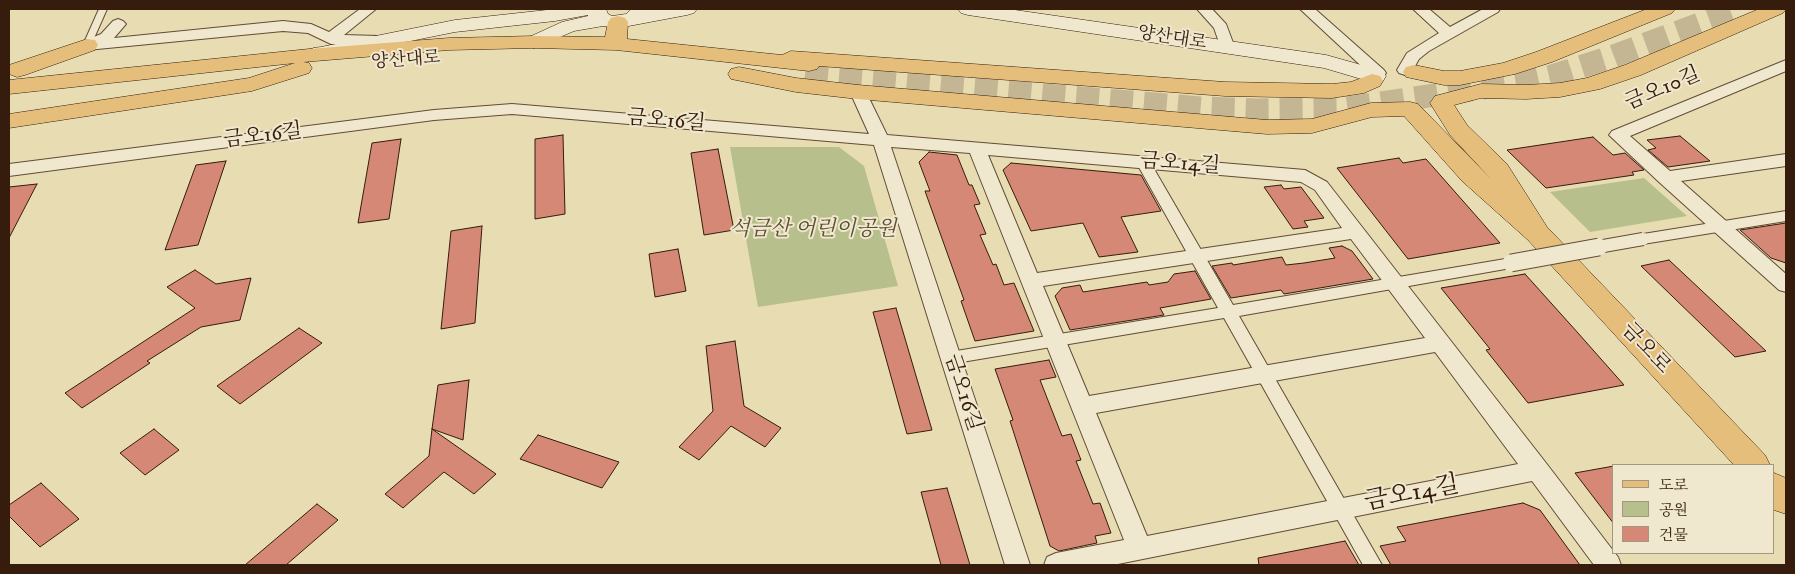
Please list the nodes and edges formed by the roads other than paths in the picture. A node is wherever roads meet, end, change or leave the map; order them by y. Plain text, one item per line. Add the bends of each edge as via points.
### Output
1 (103, 9) edge
2 (369, 9) edge
3 (586, 9) edge
4 (688, 9) edge
5 (968, 9) edge
6 (1204, 9) edge
7 (1307, 9) edge
8 (1420, 9) edge
9 (1493, 9) edge
10 (1665, 9) edge
11 (1776, 9) edge
12 (619, 16) edge
13 (118, 24) dead end
14 (1450, 34) junction
15 (331, 39) junction
16 (378, 41) junction
17 (534, 42) junction
18 (616, 44) junction
19 (1575, 44) junction
20 (87, 45) junction
21 (1227, 48) junction
22 (705, 60) junction
23 (305, 62) junction
24 (1786, 64) edge
25 (807, 70) tunnel mouth
26 (1409, 71) junction
27 (11, 74) edge
28 (1621, 74) junction
29 (1375, 77) junction
30 (1280, 91) junction
31 (858, 92) junction
32 (1526, 92) junction
33 (9, 101) edge
34 (1442, 102) junction
35 (1409, 109) junction
36 (9, 121) edge
37 (1302, 127) junction
38 (881, 141) junction
39 (977, 149) junction
40 (1450, 154) junction
41 (1786, 160) edge
42 (1143, 162) junction
43 (9, 170) edge
44 (1498, 170) junction
45 (1666, 178) junction
46 (1786, 216) edge
47 (1721, 227) junction
48 (1357, 232) junction
49 (1536, 233) junction
50 (1197, 256) junction
51 (1784, 281) edge
52 (1031, 282) junction
53 (1397, 284) junction
54 (1229, 312) junction
55 (1056, 342) junction
56 (1441, 343) junction
57 (950, 358) junction
58 (1264, 374) junction
59 (1082, 406) junction
60 (1753, 464) edge
61 (1538, 470) junction
62 (1775, 488) edge
63 (1786, 500) edge
64 (1341, 509) junction
65 (1140, 548) junction
66 (1018, 565) edge
67 (1056, 565) edge
68 (1373, 565) edge
69 (1609, 565) edge

1 - 20 lane
2 - 15 street
3 - 16 main road via 456,26
4 - 12 main road, 양산대로
5 - 21 main road, 양산대로
6 - 21 street via 1221,27
7 - 29 street
8 - 14 street
9 - 14 street
10 - 19 main road
11 - 28 main road
12 - 17 main road, 양산대로 via 569,26
12 - 18 main road
13 - 20 street via 106,36
14 - 26 street via 1413,56
15 - 16 street
15 - 20 street via 311,29 284,26
16 - 23 main road
17 - 18 main road, 양산대로
17 - 23 main road, 양산대로 via 449,44
18 - 22 main road, 양산대로
19 - 26 main road via 1544,57 1478,76 1444,78
19 - 28 main road via 1577,55 1588,64
20 - 27 main road
21 - 29 main road, 양산대로 via 1326,62
22 - 23 main road, 양산대로 via 525,56
22 - 25 main road, 양산대로
22 - 30 main road via 774,56
22 - 31 main road via 796,85
23 - 27 main road, 양산대로
23 - 33 main road, 양산대로
23 - 36 main road via 252,84
24 - 45 street, 금오10길 via 1618,135
26 - 29 main road via 1385,71
26 - 34 main road, 금오로 via 1434,82 1444,94
28 - 32 main road via 1592,84
29 - 30 main road via 1344,90
29 - 35 main road via 1373,88 1377,94
30 - 37 main road via 1300,109
31 - 37 main road via 1189,122
31 - 38 street
32 - 34 main road via 1481,91
32 - 44 main road via 1479,101 1467,116 1471,130
34 - 35 main road via 1428,109
34 - 44 main road, 금오로 via 1458,130
35 - 37 main road via 1365,111
35 - 40 main road, 금오로
37 - 40 main road via 1370,118 1393,119 1414,128
38 - 39 street, 금오14길
38 - 43 street, 금오16길 via 512,109 434,115
38 - 57 street, 금오16길
39 - 42 street, 금오14길
39 - 52 street
40 - 49 main road, 금오로
41 - 45 street
42 - 48 street, 금오14길 via 1305,176 1321,186
42 - 50 street
44 - 49 main road, 금오로
45 - 47 street, 금오10길
46 - 47 street
47 - 51 street, 금오10길
47 - 53 street, bridge
48 - 50 street
48 - 53 street, 금오14길
49 - 60 main road, 금오로
50 - 52 street
50 - 54 street
52 - 55 street
53 - 54 street
53 - 56 street, 금오14길
54 - 55 street
54 - 58 street
55 - 57 street
55 - 59 street
56 - 58 street
56 - 61 street, 금오14길
57 - 66 street, 금오16길
58 - 59 street
58 - 64 street
59 - 65 street
61 - 64 street, 금오14길
61 - 69 street, 금오14길
62 - 63 main road
64 - 65 street, 금오14길
64 - 68 street
65 - 67 street, 금오14길

